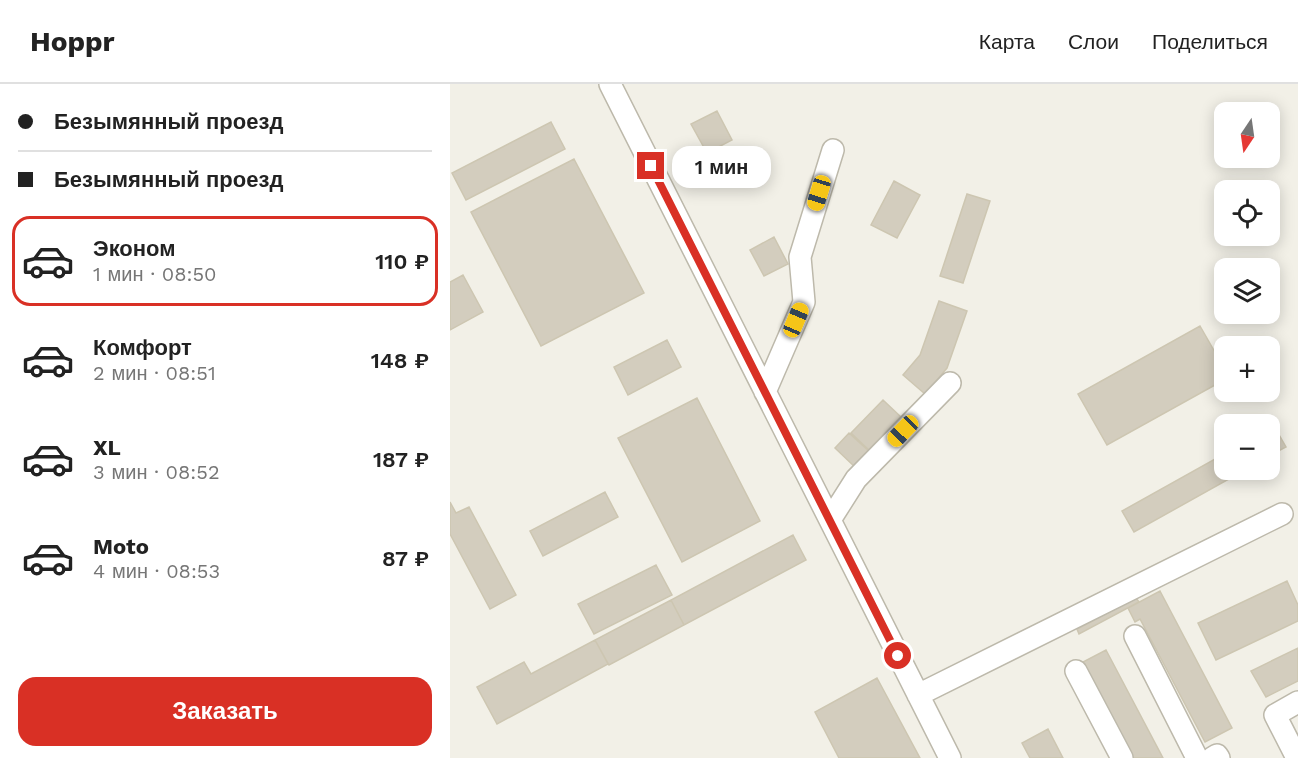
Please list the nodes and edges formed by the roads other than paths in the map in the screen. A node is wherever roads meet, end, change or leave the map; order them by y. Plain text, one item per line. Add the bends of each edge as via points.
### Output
1 (610, 84) edge
2 (832, 150) dead end
3 (950, 383) dead end
4 (765, 392) junction
5 (1282, 514) dead end
6 (830, 520) junction
7 (1135, 636) dead end
8 (1076, 671) dead end
9 (918, 695) junction
10 (1298, 702) edge
11 (950, 758) edge
12 (1122, 758) edge
13 (1197, 758) edge
14 (1212, 758) edge
15 (1219, 758) edge
16 (1297, 758) edge

1 - 4 street
2 - 4 street via 800,257 804,302
3 - 6 street via 856,479
4 - 6 street
5 - 9 street
6 - 9 street
7 - 13 street
8 - 12 street
9 - 11 street
10 - 16 street via 1275,715
14 - 15 street

